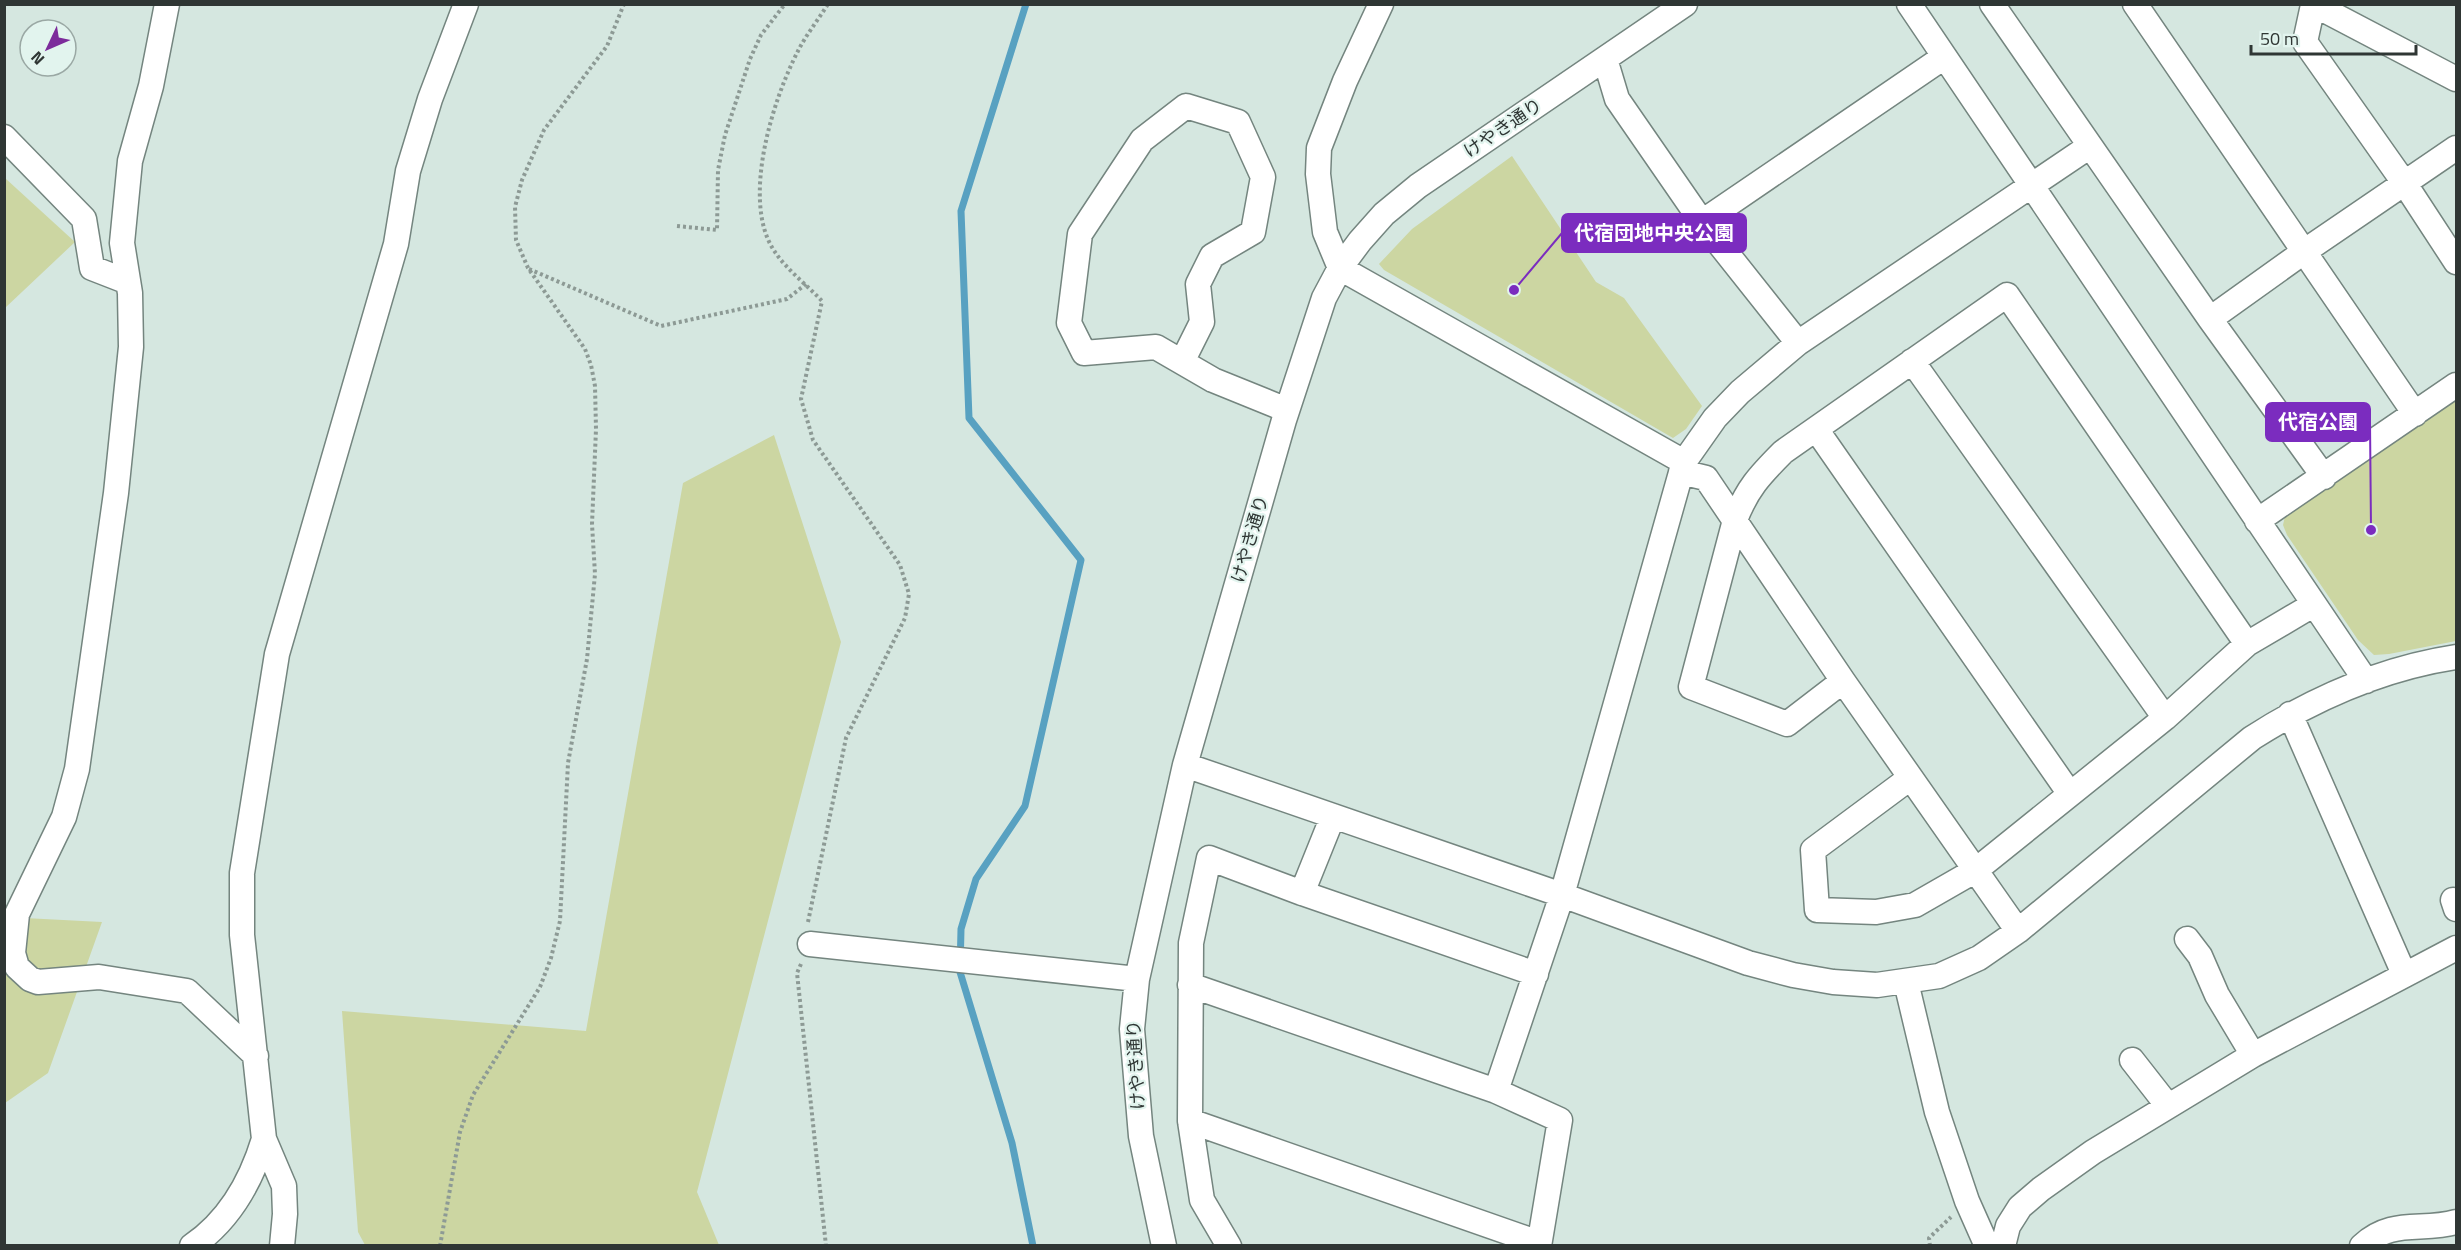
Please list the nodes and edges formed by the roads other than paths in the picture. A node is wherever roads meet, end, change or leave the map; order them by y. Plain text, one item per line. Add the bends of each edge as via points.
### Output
1 (167, 4) edge
2 (465, 4) edge
3 (1381, 4) edge
4 (1686, 4) edge
5 (1909, 4) edge
6 (1992, 4) edge
7 (2135, 4) edge
8 (2313, 5) edge
9 (1944, 57) junction
10 (1605, 59) junction
11 (2457, 79) edge
12 (4, 137) edge
13 (2090, 146) junction
14 (2457, 148) edge
15 (2405, 184) junction
16 (2032, 185) junction
17 (1702, 222) junction
18 (2305, 251) junction
19 (2457, 262) edge
20 (1340, 268) junction
21 (128, 282) junction
22 (2210, 319) junction
23 (1798, 343) junction
24 (1912, 361) junction
25 (1182, 362) junction
26 (2457, 385) edge
27 (1287, 410) junction
28 (2415, 414) junction
29 (1816, 429) junction
30 (1683, 467) junction
31 (2324, 477) junction
32 (1735, 520) junction
33 (2257, 521) junction
34 (2313, 605) junction
35 (2247, 645) junction
36 (2457, 657) edge
37 (1843, 681) junction
38 (2366, 681) junction
39 (2290, 714) junction
40 (2165, 718) junction
41 (1185, 765) junction
42 (1910, 778) junction
43 (2070, 794) junction
44 (1333, 816) junction
45 (1976, 870) junction
46 (1302, 893) junction
47 (1562, 895) junction
48 (2018, 931) junction
49 (2187, 939) dead end
50 (810, 944) road end
51 (2457, 948) edge
52 (1536, 974) junction
53 (2404, 974) junction
54 (1137, 979) junction
55 (1906, 982) junction
56 (1190, 985) junction
57 (2253, 1055) junction
58 (255, 1056) junction
59 (2132, 1060) dead end
60 (1496, 1091) junction
61 (2168, 1106) junction
62 (1190, 1121) junction
63 (264, 1139) junction
64 (2457, 1222) edge
65 (1539, 1244) edge
66 (192, 1245) edge
67 (282, 1245) edge
68 (1164, 1245) edge
69 (1229, 1245) edge
70 (1987, 1245) edge
71 (2003, 1245) edge
72 (2362, 1245) edge

1 - 21 street via 151,86 130,161 122,243
2 - 58 street via 408,171 396,244 277,654 242,873 242,936
3 - 20 street via 1319,148 1325,232
4 - 10 street, けやき通り
5 - 9 street
6 - 13 street
7 - 18 street
8 - 11 street
8 - 15 street via 2305,42
9 - 16 street
9 - 17 street
10 - 17 street via 1617,99
10 - 20 street, けやき通り via 1418,186 1384,214
12 - 21 street via 84,219 92,268
13 - 16 street
13 - 22 street
14 - 15 street
15 - 18 street
15 - 19 street
16 - 23 street
16 - 33 street
17 - 23 street
18 - 22 street
18 - 28 street
20 - 27 street, けやき通り via 1324,298
20 - 30 street
21 - 58 street via 131,347 117,482 76,769 64,816 17,914 13,953 17,966 38,982 99,977 187,991
22 - 31 street
23 - 30 street via 1740,392 1716,418
24 - 29 street
24 - 35 street via 2007,295
24 - 40 street
25 - 25 street via 1156,347 1084,353 1069,323 1080,234 1142,140 1186,106 1238,122 1263,177 1253,232 1212,256 1198,284 1202,322
25 - 27 street via 1213,380
26 - 28 street
27 - 41 street, けやき通り
28 - 31 street
29 - 32 street via 1763,472 1745,495
29 - 43 street
30 - 32 street via 1706,478
30 - 47 street
31 - 33 street
32 - 37 street
32 - 37 street via 1691,687 1786,724
33 - 34 street
34 - 35 street
34 - 38 street
35 - 40 street
36 - 38 street via 2426,662
37 - 42 street
38 - 39 street
39 - 48 street via 2252,738
39 - 53 street
40 - 43 street
41 - 44 street
41 - 54 street, けやき通り
42 - 45 street
42 - 45 street via 1813,850 1817,910 1876,912 1915,904
43 - 45 street
44 - 46 street
44 - 47 street
45 - 48 street
46 - 52 street
46 - 56 street via 1209,858 1191,943
47 - 52 street
47 - 55 street via 1748,963 1793,975 1877,985
48 - 55 street via 1979,958 1939,976
49 - 57 street
50 - 54 street
51 - 53 street
52 - 60 street
53 - 57 street
54 - 68 street, けやき通り via 1132,1029 1136,1095
55 - 70 street via 1937,1112 1967,1201
56 - 60 street
56 - 62 street
57 - 61 street
58 - 63 street
59 - 61 street
60 - 65 street via 1560,1120
61 - 71 street via 2041,1189 2020,1207 2008,1226
62 - 65 street
62 - 69 street via 1202,1200
63 - 66 street via 246,1188 229,1212
63 - 67 street via 284,1185
64 - 72 street via 2390,1228

